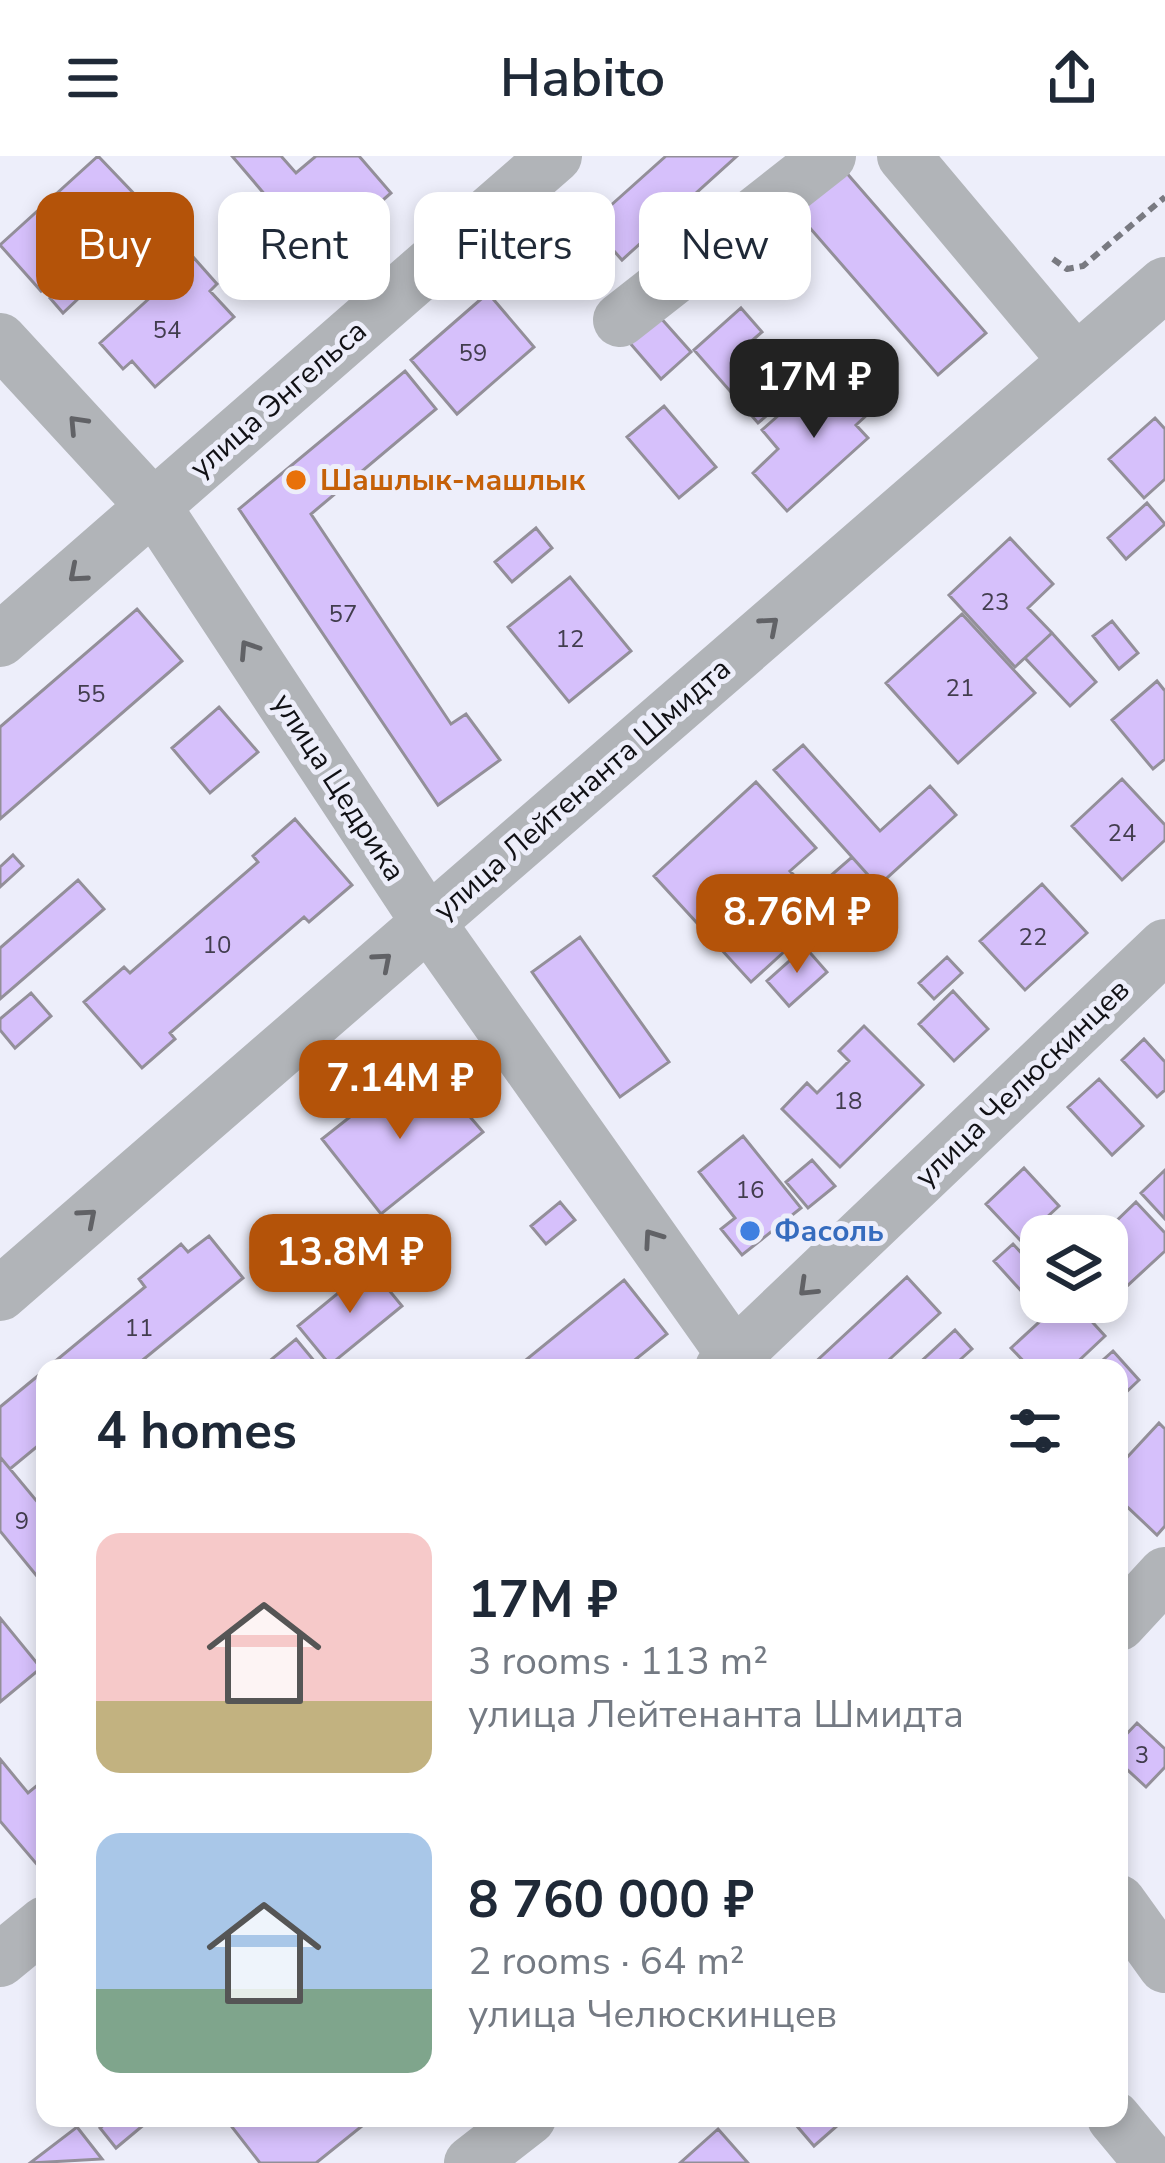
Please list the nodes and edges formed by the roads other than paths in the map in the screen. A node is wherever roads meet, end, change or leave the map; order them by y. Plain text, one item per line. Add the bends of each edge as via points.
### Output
1 (555, 156) edge
2 (829, 156) edge
3 (904, 156) edge
4 (1165, 284) edge
5 (620, 320) dead end
6 (0, 340) edge
7 (1076, 361) junction
8 (155, 508) junction
9 (0, 640) edge
10 (428, 922) junction
11 (1165, 946) edge
12 (0, 1294) edge
13 (731, 1359) edge
14 (739, 1359) edge
15 (1165, 1574) edge
16 (1128, 1614) edge
17 (1128, 1915) edge
18 (36, 1930) edge
19 (0, 1960) edge
20 (1165, 1966) edge
21 (518, 2127) edge
22 (1123, 2127) edge
23 (1153, 2156) edge
24 (472, 2163) edge

1 - 8 street, улица Энгельса
2 - 5 street
3 - 7 street
4 - 7 street, улица Лейтенанта Шмидта
8 -> 6 street, улица Цедрика
10 -> 7 street, улица Лейтенанта Шмидта
8 -> 9 street, улица Энгельса
10 -> 8 street, улица Цедрика
12 -> 10 street, улица Лейтенанта Шмидта
13 -> 10 street, улица Цедрика
11 -> 14 street, улица Челюскинцев
15 - 16 street
17 - 20 street
18 - 19 street
21 - 24 street
22 - 23 street

